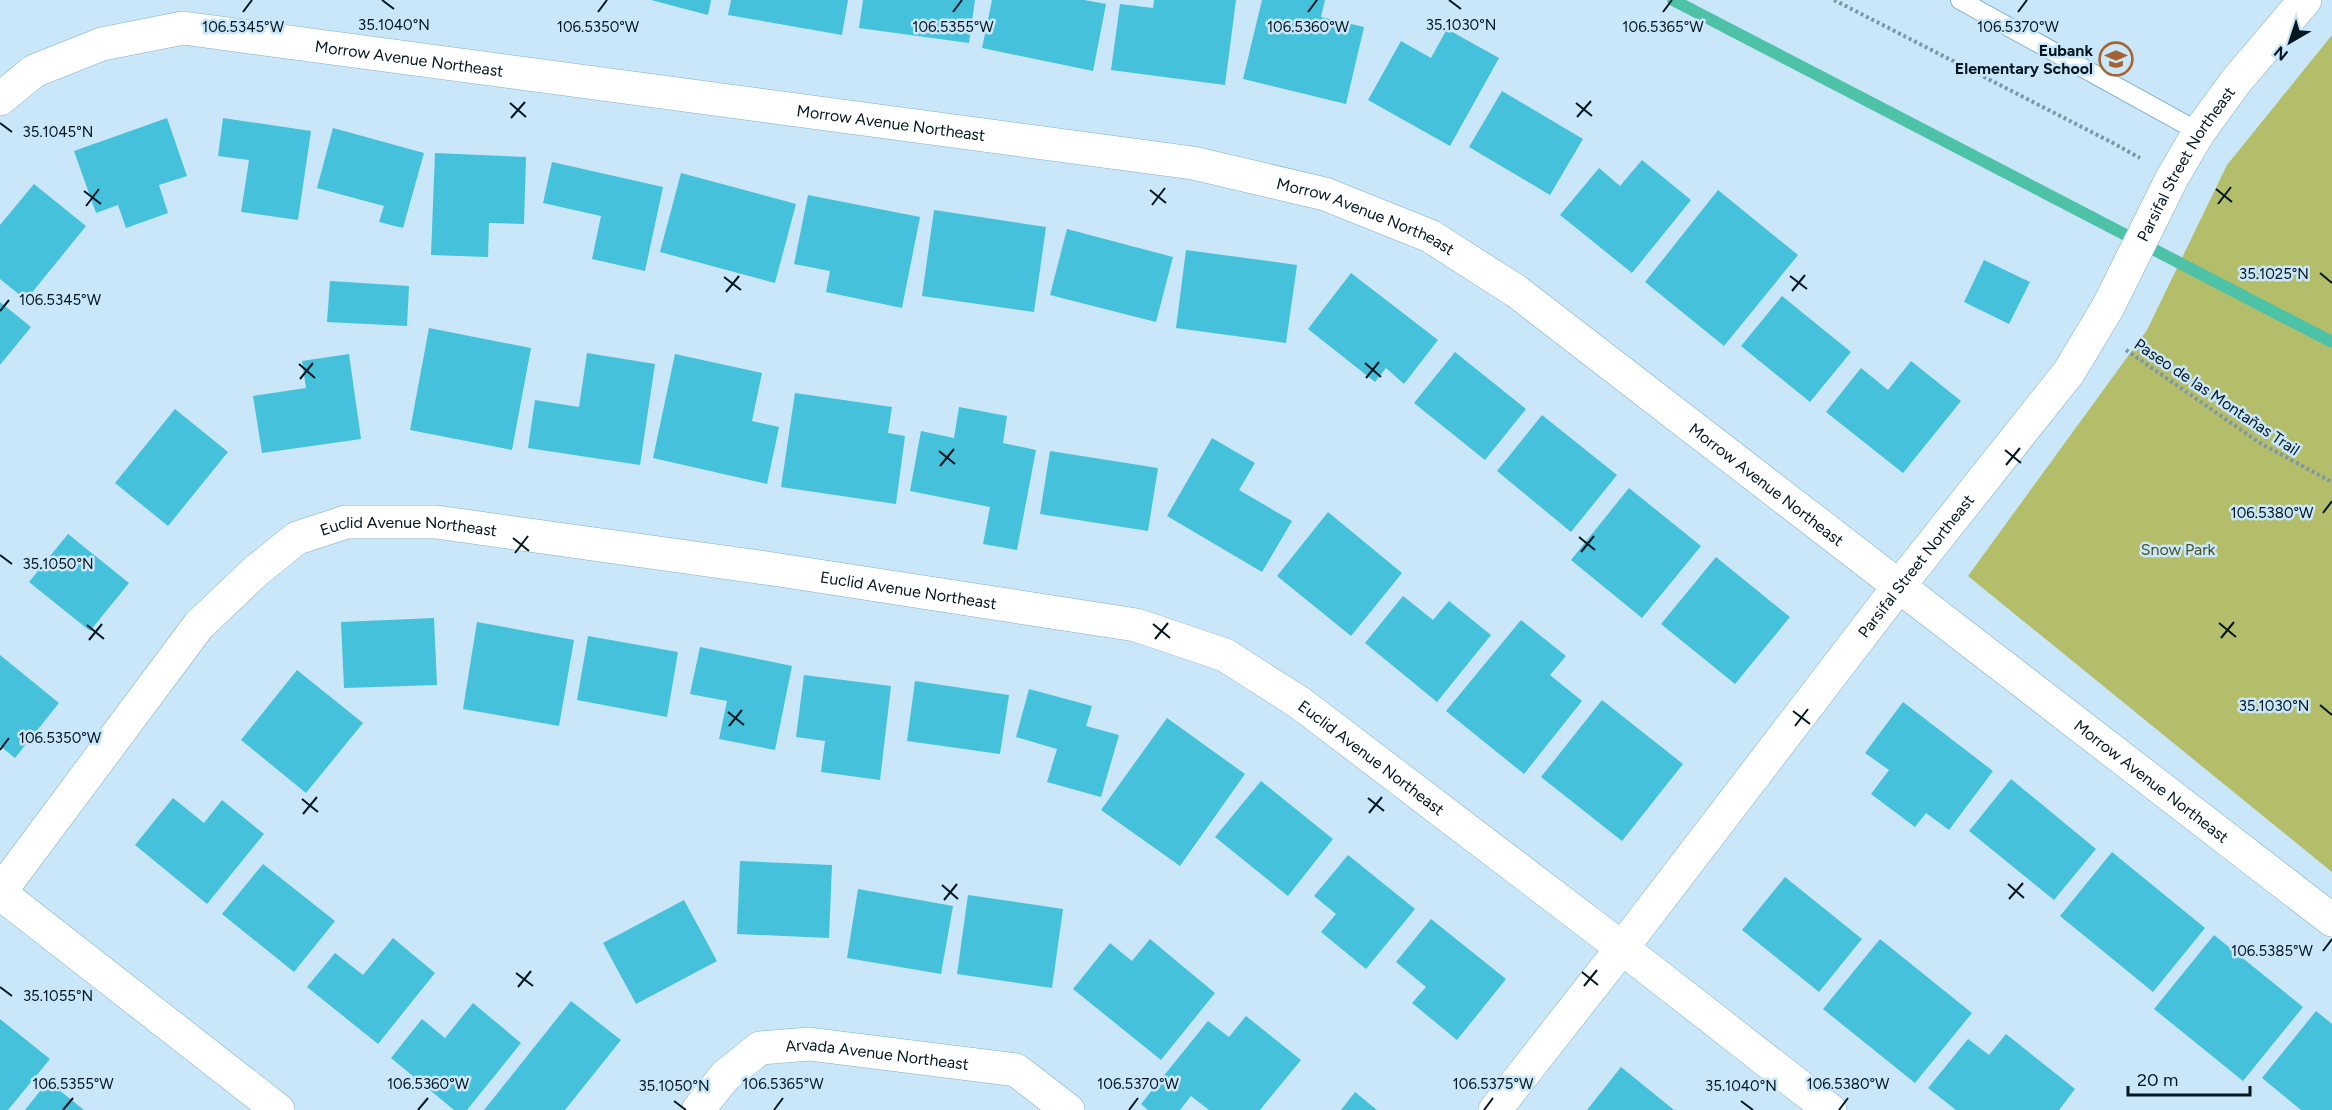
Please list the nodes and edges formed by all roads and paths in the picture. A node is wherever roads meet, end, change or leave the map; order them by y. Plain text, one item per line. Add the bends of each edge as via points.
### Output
1 (1834, 0) edge
2 (1959, 0) edge
3 (2305, 0) edge
4 (0, 99) edge
5 (2199, 132) junction
6 (2167, 188) junction
7 (2122, 348) dead end
8 (2332, 482) edge
9 (1899, 585) junction
10 (0, 893) edge
11 (2332, 920) edge
12 (1622, 948) junction
13 (278, 1110) edge
14 (698, 1110) edge
15 (1068, 1110) edge
16 (1495, 1110) edge
17 (1830, 1110) edge

1 - 6 path via 2113,142
2 - 5 lane
3 - 5 street, Parsifal Street Northeast
4 - 9 street, Morrow Avenue Northeast via 34,71 102,44 183,28 1193,163 1324,194 1430,236 1516,291
5 - 6 street, Parsifal Street Northeast
6 - 9 street, Parsifal Street Northeast via 2115,294 2069,372
7 - 8 path, Paseo de las Montañas Trail via 2260,443
9 - 11 street, Morrow Avenue Northeast
9 - 12 street, Parsifal Street Northeast
10 - 12 street, Euclid Avenue Northeast via 200,625 258,570 297,538 346,522 436,522 1136,625 1225,655 1300,703
10 - 13 street
12 - 16 street, Parsifal Street Northeast
12 - 17 street, Euclid Avenue Northeast
14 - 15 street, Arvada Avenue Northeast via 725,1076 760,1048 809,1044 1016,1070

